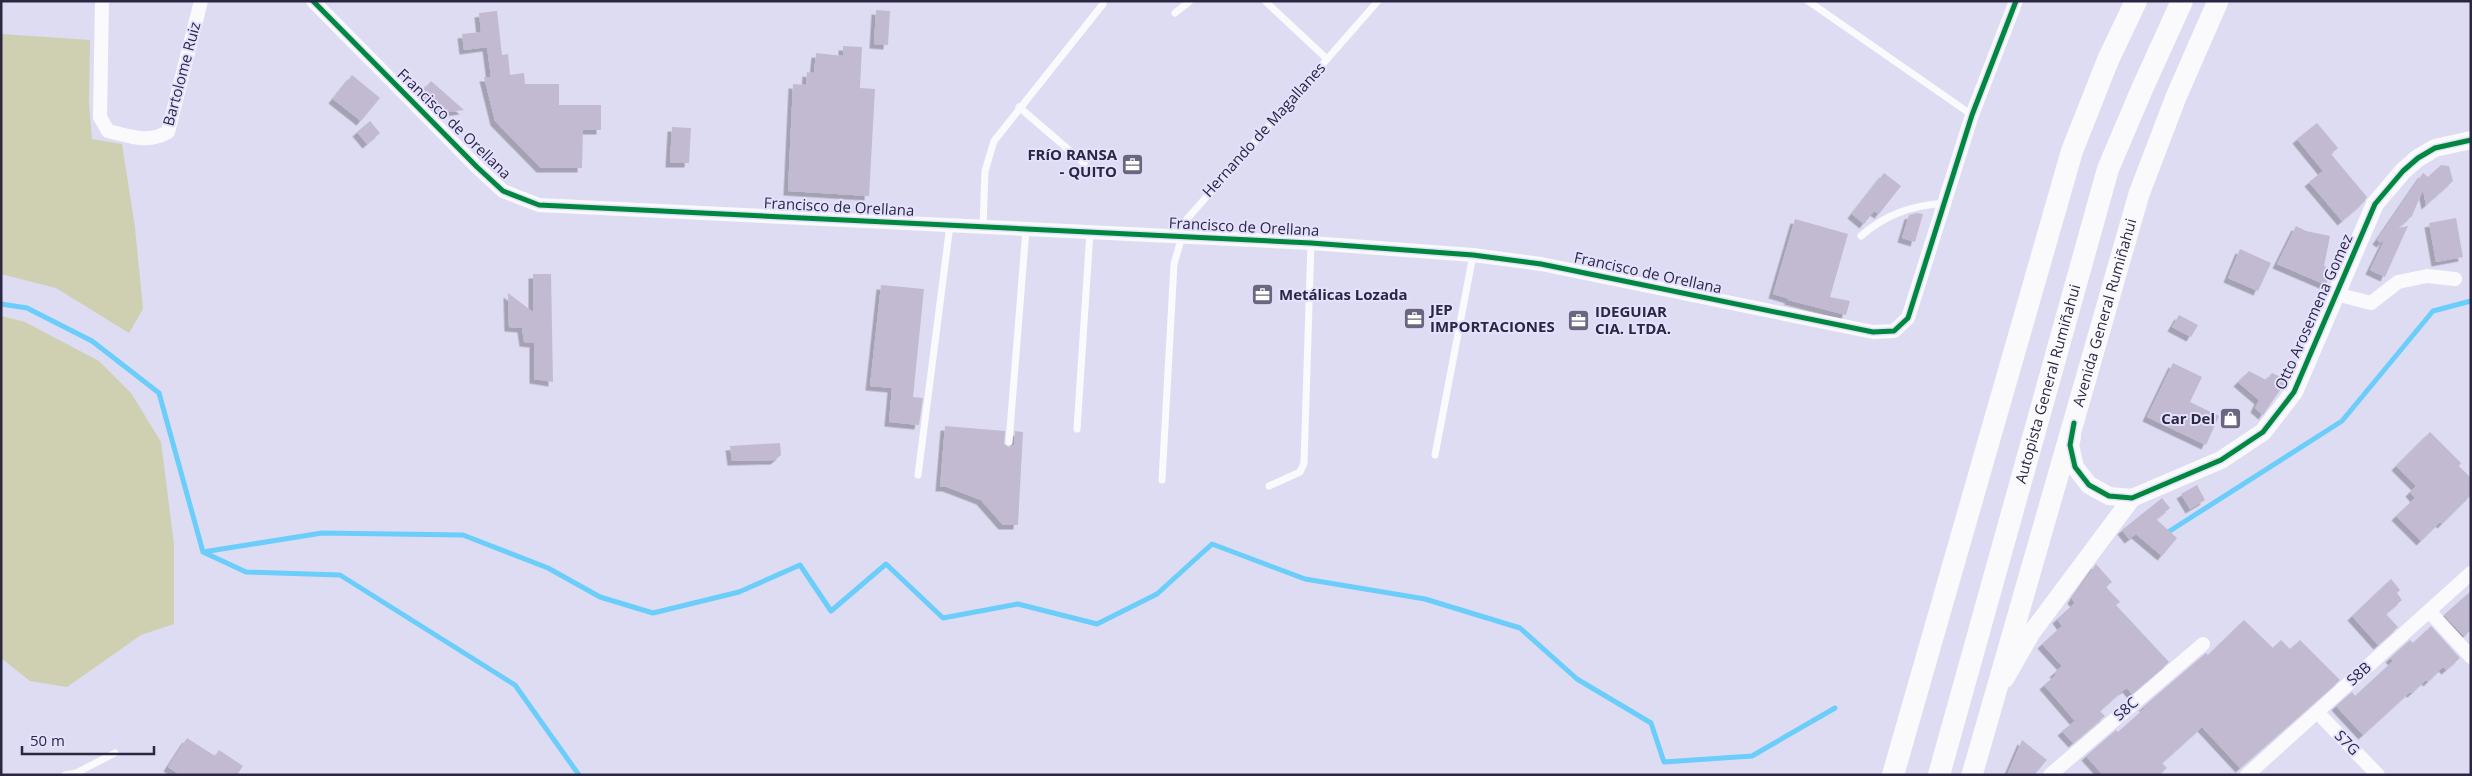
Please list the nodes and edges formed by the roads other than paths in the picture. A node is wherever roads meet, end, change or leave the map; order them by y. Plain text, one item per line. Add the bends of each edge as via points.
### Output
1 (102, 1) edge
2 (201, 1) edge
3 (313, 1) edge
4 (1190, 1) edge
5 (1266, 1) edge
6 (1378, 1) edge
7 (1808, 1) edge
8 (2016, 1) edge
9 (2136, 1) edge
10 (2182, 1) edge
11 (2218, 1) edge
12 (1103, 4) dead end
13 (1175, 14) dead end
14 (1327, 59) junction
15 (1019, 107) junction
16 (1972, 115) junction
17 (2471, 140) edge
18 (1084, 163) dead end
19 (1944, 202) junction
20 (950, 225) junction
21 (983, 227) junction
22 (1026, 229) junction
23 (1090, 232) junction
24 (1861, 236) dead end
25 (1183, 237) junction
26 (1311, 243) junction
27 (1473, 255) junction
28 (2455, 279) dead end
29 (2336, 294) junction
30 (2074, 423) junction
31 (1077, 429) dead end
32 (1009, 442) dead end
33 (1435, 455) dead end
34 (918, 475) dead end
35 (1162, 480) dead end
36 (1269, 486) dead end
37 (2132, 498) junction
38 (2471, 573) edge
39 (2429, 611) junction
40 (2203, 644) dead end
41 (2471, 657) edge
42 (2316, 712) junction
43 (1983, 730) junction
44 (115, 753) dead end
45 (65, 775) edge
46 (1893, 775) edge
47 (1939, 775) edge
48 (1972, 775) edge
49 (2050, 775) edge
50 (2246, 775) edge
51 (2378, 775) edge

1 - 2 street, Bartolome Ruiz via 100,117 108,131 148,140 168,132
3 - 20 street, Francisco de Orellana via 503,191 539,205
4 - 13 lane
5 - 14 lane
6 - 14 lane, Hernando de Magallanes
7 - 16 lane
8 - 16 street, Francisco de Orellana
9 - 46 highway via 2108,60 2072,152
10 - 47 highway, Autopista General Rumiñahui via 2108,169
11 - 30 main road, Avenida General Rumiñahui via 2176,97 2139,194
12 - 15 lane
14 - 25 lane, Hernando de Magallanes via 1200,202 1187,219
15 - 18 lane
15 - 21 lane via 994,141 985,171
16 - 19 street, Francisco de Orellana
17 - 29 street, Otto Arosemena Gomez via 2435,148 2403,171 2375,204
19 - 24 lane via 1904,210 1877,222
19 - 27 street, Francisco de Orellana via 1908,318 1894,331 1873,332 1541,264
20 - 21 street, Francisco de Orellana
20 - 34 lane
21 - 22 street, Francisco de Orellana
22 - 23 street, Francisco de Orellana
22 - 32 lane
23 - 25 street, Francisco de Orellana
23 - 31 lane
25 - 26 street, Francisco de Orellana
25 - 35 lane, Hernando de Magallanes via 1174,264
26 - 27 street, Francisco de Orellana
26 - 36 lane via 1304,462 1300,472
27 - 33 lane
28 - 29 street via 2427,276 2398,282 2371,303
29 - 37 street, Otto Arosemena Gomez via 2294,392 2264,432 2221,460
30 - 37 street, Otto Arosemena Gomez via 2070,445 2075,467 2089,485 2109,496
30 - 43 main road, Avenida General Rumiñahui
37 - 43 street via 2032,632 2005,679
38 - 39 street, S8B
39 - 41 street
39 - 42 street, S8B
40 - 49 street, S8C
42 - 50 street, S8B
42 - 51 street, S7G
43 - 48 main road, Avenida General Rumiñahui
44 - 45 lane via 76,773

